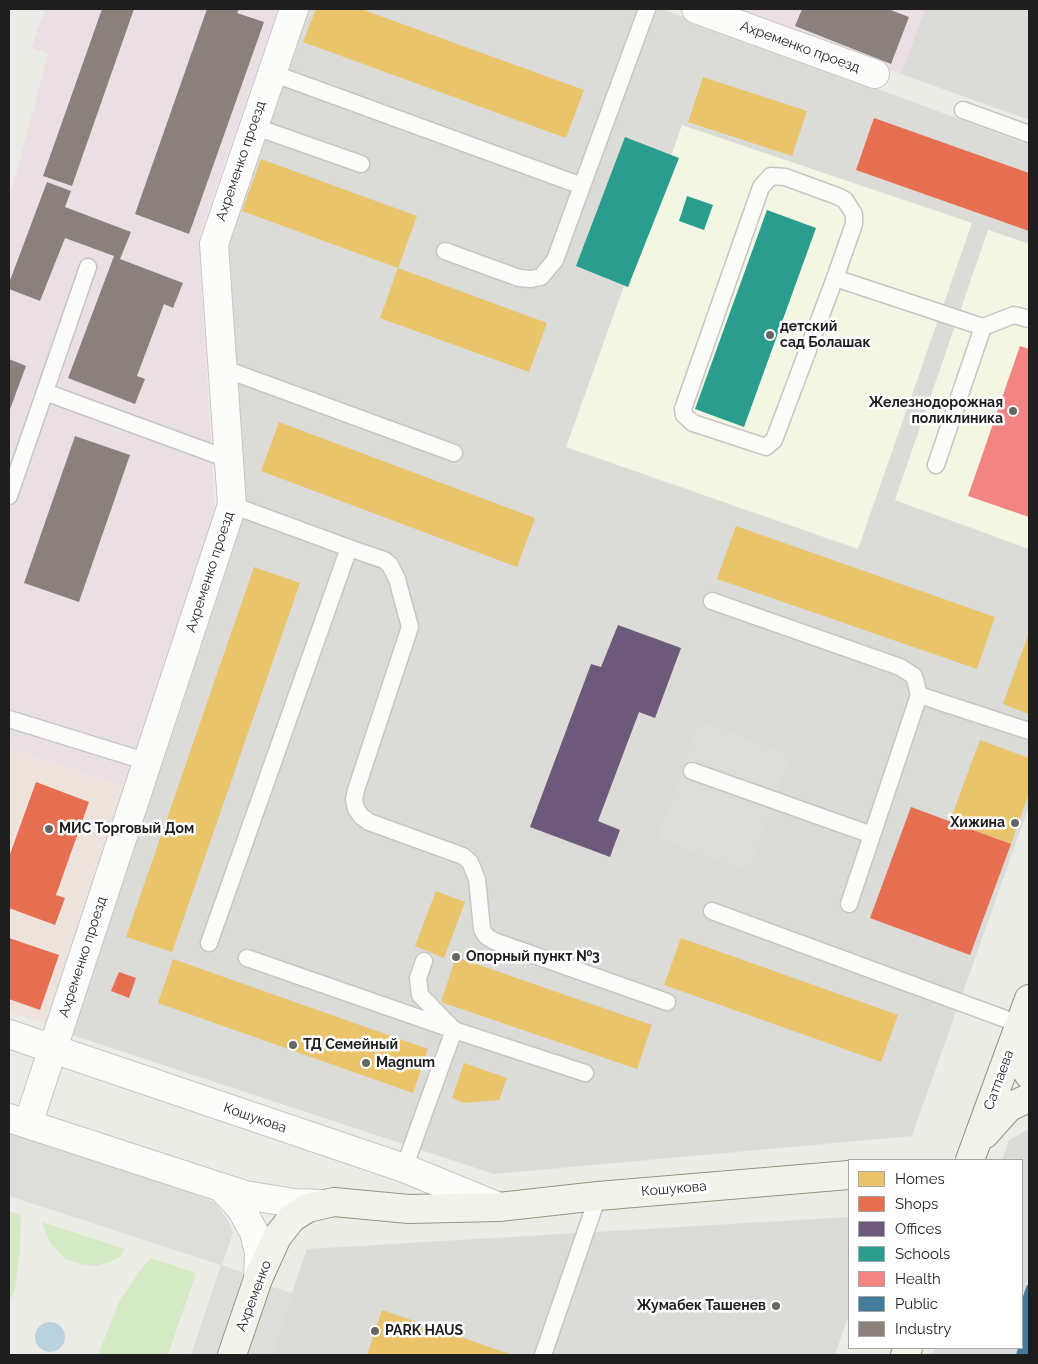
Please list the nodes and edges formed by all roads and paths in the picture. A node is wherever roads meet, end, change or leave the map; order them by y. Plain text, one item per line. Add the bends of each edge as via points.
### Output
1 (294, 9) edge
2 (647, 9) edge
3 (696, 9) edge
4 (272, 73) junction
5 (875, 74) dead end
6 (963, 110) dead end
7 (253, 126) junction
8 (1029, 134) edge
9 (360, 164) dead end
10 (582, 186) junction
11 (445, 251) dead end
12 (88, 266) dead end
13 (835, 278) junction
14 (1029, 319) edge
15 (983, 326) junction
16 (222, 368) junction
17 (44, 392) junction
18 (454, 453) dead end
19 (228, 459) junction
20 (936, 465) dead end
21 (9, 496) edge
22 (232, 505) junction
23 (349, 548) junction
24 (712, 601) dead end
25 (919, 695) junction
26 (9, 719) edge
27 (1029, 731) edge
28 (148, 762) junction
29 (692, 771) dead end
30 (872, 835) junction
31 (849, 904) dead end
32 (712, 911) dead end
33 (210, 943) dead end
34 (247, 958) dead end
35 (424, 961) dead end
36 (1029, 999) edge
37 (666, 1002) dead end
38 (1019, 1024) junction
39 (454, 1030) junction
40 (9, 1034) edge
41 (53, 1049) junction
42 (585, 1073) dead end
43 (1029, 1075) edge
44 (1029, 1098) edge
45 (18, 1121) edge
46 (968, 1157) edge
47 (404, 1168) junction
48 (848, 1175) edge
49 (220, 1187) junction
50 (598, 1196) junction
51 (324, 1204) junction
52 (499, 1207) junction
53 (277, 1237) joint
54 (258, 1278) junction
55 (232, 1355) edge
56 (543, 1355) edge

1 - 4 street, Ахременко проезд
2 - 10 lane
3 - 5 street, Ахременко проезд
4 - 7 street, Ахременко проезд
4 - 10 lane
6 - 8 lane
7 - 9 lane
7 - 16 street, Ахременко проезд via 214,244
10 - 11 lane via 555,260 541,277 531,280 519,278
12 - 17 lane
13 - 13 lane via 854,224 851,206 838,196 785,177 771,176 761,187 685,402 684,415 688,420 754,445 766,447 771,444
13 - 15 lane
14 - 15 lane via 1014,315
15 - 20 lane
16 - 18 lane
16 - 19 street, Ахременко проезд
17 - 19 lane
17 - 21 lane
19 - 22 street, Ахременко проезд
22 - 23 lane
22 - 28 street, Ахременко проезд
23 - 33 lane
23 - 37 lane via 390,565 410,627 356,790 354,799 361,816 369,822 463,856 470,862 477,879 482,929 494,941
24 - 25 lane via 907,670 914,676
25 - 27 lane
25 - 30 lane
26 - 28 lane
28 - 41 street, Ахременко проезд
29 - 30 lane
30 - 31 lane
32 - 38 lane
34 - 39 lane
35 - 39 lane via 418,978 420,995
36 - 38 street, Сатпаева
38 - 43 street via 1019,1058
38 - 46 street, Сатпаева
39 - 42 lane
39 - 47 lane
40 - 41 street, Кошукова
41 - 45 street, Ахременко проезд
41 - 47 street, Кошукова
44 - 46 street via 1001,1114
45 - 49 street
47 - 52 street, Кошукова
48 - 50 street, Кошукова
49 - 51 street via 268,1200
49 - 54 street via 240,1207 254,1232 259,1253
50 - 52 street, Кошукова
50 - 56 lane
51 - 52 street, Кошукова via 347,1202 409,1209
51 - 53 street, Кошукова via 297,1214
53 - 54 street, Ахременко
54 - 55 street, Ахременко

